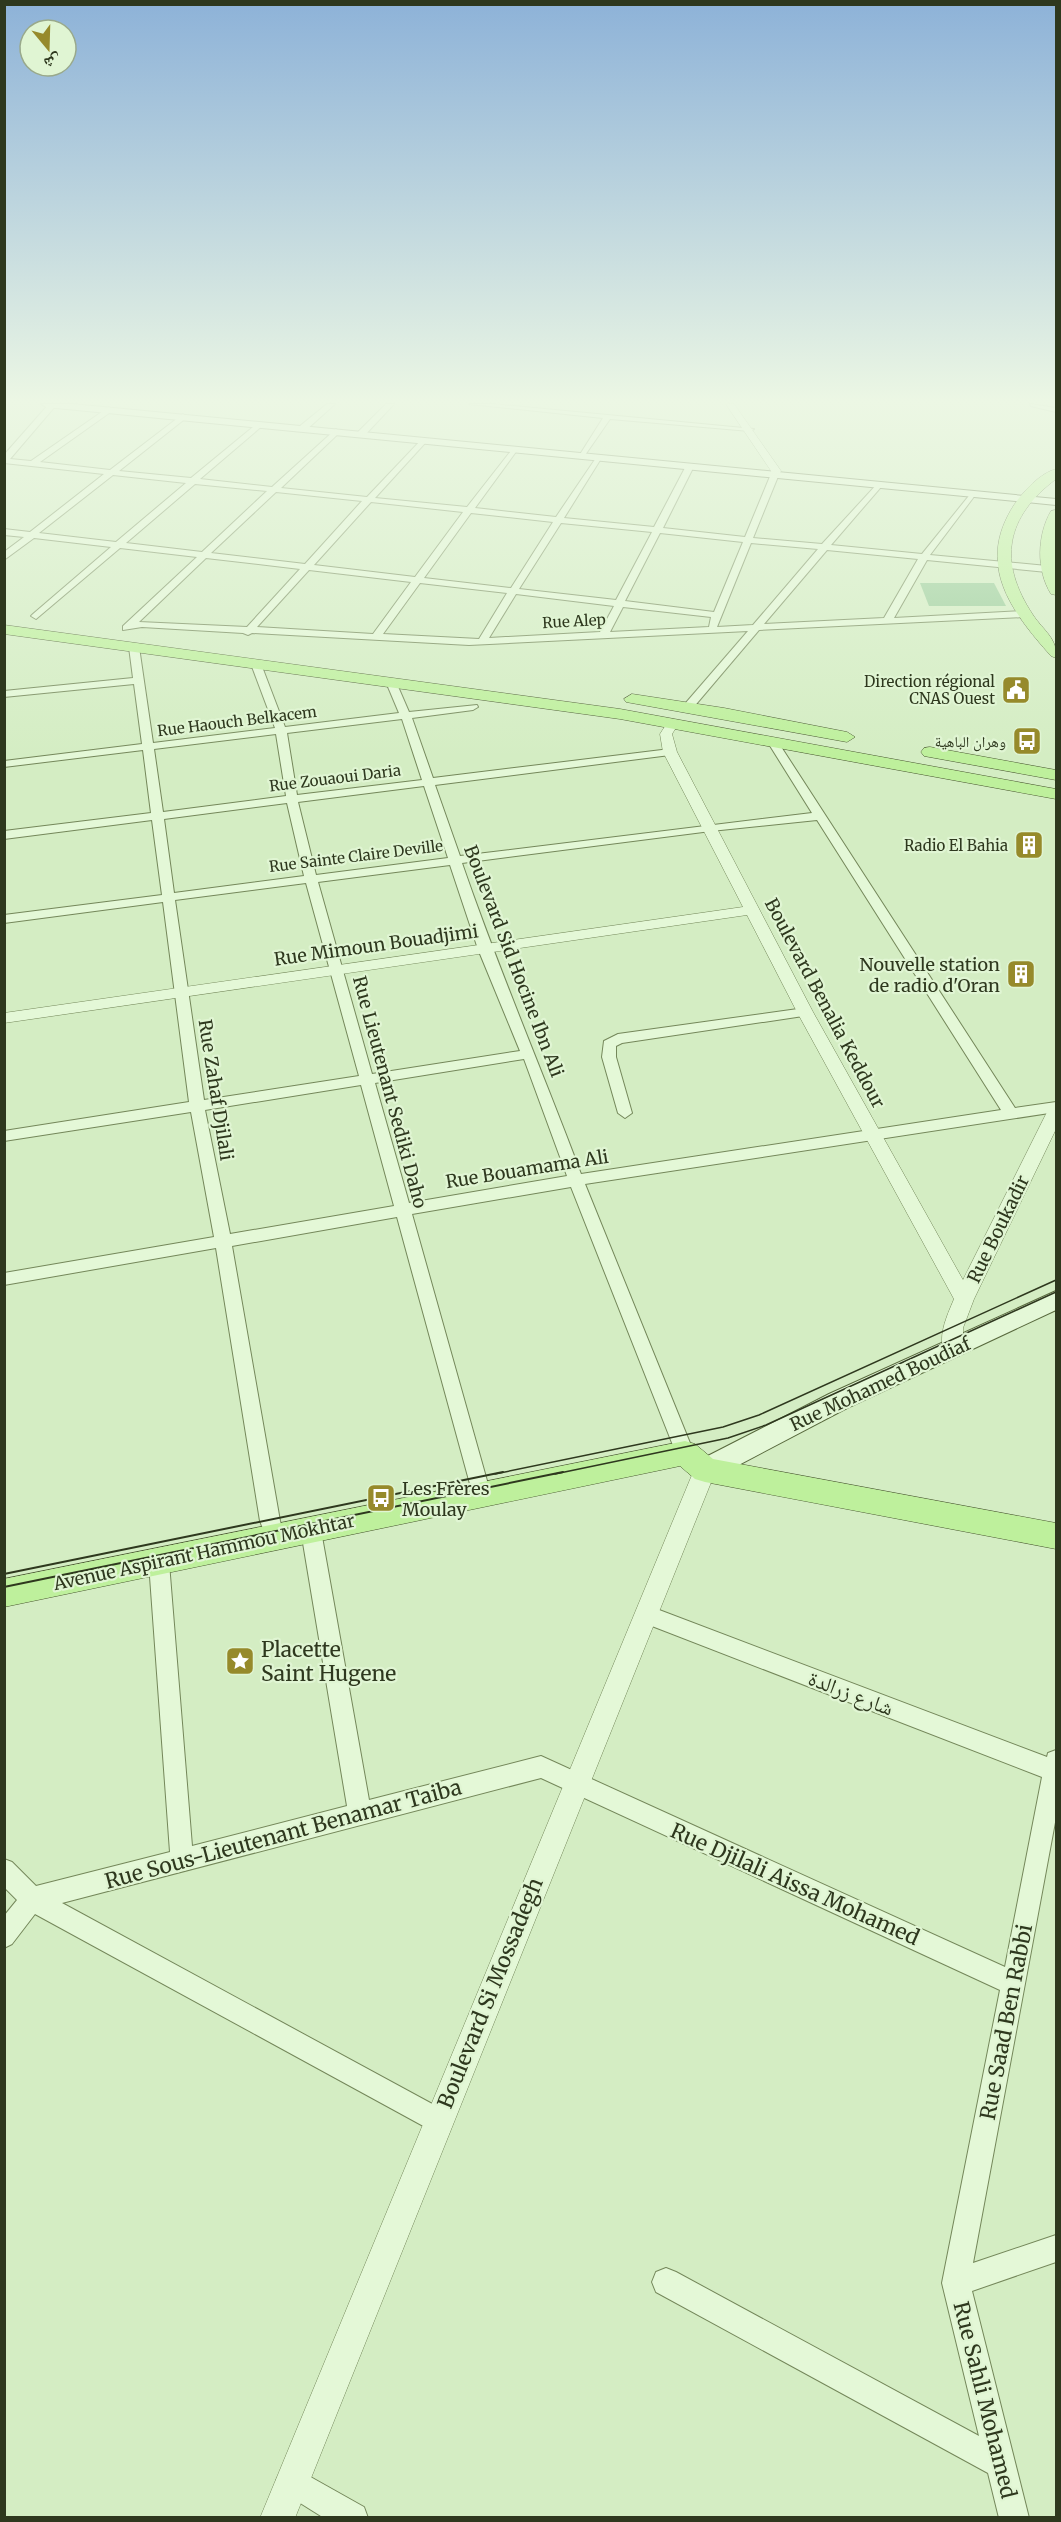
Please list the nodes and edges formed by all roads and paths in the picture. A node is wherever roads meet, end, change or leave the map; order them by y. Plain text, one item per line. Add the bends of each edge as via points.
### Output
1 (48, 522) edge
2 (146, 522) edge
3 (239, 522) edge
4 (349, 522) edge
5 (461, 522) edge
6 (559, 522) edge
7 (577, 522) edge
8 (662, 522) edge
9 (757, 522) edge
10 (847, 522) edge
11 (951, 522) edge
12 (1012, 522) edge
13 (1054, 522) edge
14 (658, 530) junction
15 (4, 532) edge
16 (31, 535) junction
17 (750, 540) junction
18 (119, 545) junction
19 (825, 547) junction
20 (203, 555) junction
21 (4, 557) edge
22 (924, 557) junction
23 (1003, 565) junction
24 (307, 567) junction
25 (1047, 569) junction
26 (416, 580) junction
27 (512, 591) junction
28 (1056, 591) edge
29 (619, 603) junction
30 (15, 613) dead end
31 (1024, 614) junction
32 (717, 615) junction
33 (36, 616) junction
34 (58, 619) dead end
35 (887, 621) junction
36 (4, 628) edge
37 (120, 628) junction
38 (756, 628) junction
39 (712, 629) junction
40 (248, 632) junction
41 (604, 634) junction
42 (375, 638) junction
43 (482, 641) junction
44 (134, 647) junction
45 (267, 649) dead end
46 (1056, 652) edge
47 (256, 664) junction
48 (137, 681) junction
49 (391, 682) junction
50 (4, 694) edge
51 (619, 697) dead end
52 (473, 707) dead end
53 (688, 707) junction
54 (406, 717) junction
55 (673, 723) junction
56 (281, 730) junction
57 (860, 739) dead end
58 (772, 741) junction
59 (150, 747) junction
60 (917, 750) dead end
61 (670, 752) junction
62 (4, 764) edge
63 (1056, 775) edge
64 (427, 782) junction
65 (1056, 794) edge
66 (292, 799) junction
67 (157, 816) junction
68 (819, 816) junction
69 (711, 827) junction
70 (4, 835) edge
71 (454, 860) junction
72 (311, 878) junction
73 (167, 898) junction
74 (753, 910) junction
75 (4, 920) edge
76 (485, 949) junction
77 (337, 970) junction
78 (180, 993) junction
79 (805, 1012) junction
80 (4, 1018) edge
81 (530, 1054) junction
82 (366, 1078) junction
83 (197, 1104) junction
84 (1056, 1107) edge
85 (1056, 1112) edge
86 (625, 1113) dead end
87 (1011, 1114) junction
88 (873, 1133) junction
89 (4, 1136) edge
90 (576, 1180) junction
91 (402, 1209) junction
92 (223, 1241) junction
93 (4, 1279) edge
94 (964, 1299) junction
95 (1056, 1299) edge
96 (953, 1350) junction
97 (695, 1461) junction
98 (482, 1495) junction
99 (311, 1531) junction
100 (1056, 1536) edge
101 (276, 1538) junction
102 (159, 1563) junction
103 (4, 1593) edge
104 (646, 1614) junction
105 (1056, 1768) edge
106 (576, 1784) junction
107 (360, 1814) junction
108 (182, 1860) junction
109 (4, 1870) edge
110 (32, 1899) junction
111 (4, 1936) edge
112 (1014, 1983) junction
113 (438, 2121) junction
114 (1056, 2249) edge
115 (666, 2282) dead end
116 (956, 2283) junction
117 (1001, 2464) junction
118 (291, 2481) junction
119 (277, 2517) edge
120 (352, 2517) edge
121 (1014, 2517) edge

1 - 16 street
2 - 18 street
3 - 20 street
4 - 24 street
5 - 26 street
6 - 27 street
7 - 14 street
8 - 14 street
9 - 17 street
10 - 19 street
11 - 22 street
12 - 23 main road
13 - 25 main road via 1047,546
14 - 17 street
14 - 29 street
15 - 16 street
16 - 18 street
16 - 21 street
17 - 19 street
17 - 32 street
18 - 20 street
18 - 33 street
19 - 22 street
19 - 38 street
20 - 24 street
20 - 37 street
22 - 23 street
22 - 35 street
23 - 25 street
23 - 31 main road
24 - 26 street
24 - 40 street
25 - 28 main road
26 - 27 street
26 - 42 street
27 - 29 street
27 - 43 street
29 - 32 street
29 - 41 street
30 - 33 main road
31 - 35 street, Rue Alep
31 - 46 main road
32 - 39 street
33 - 34 main road
35 - 38 street, Rue Alep
36 - 44 main road
37 - 40 street, Rue Alep via 142,624
37 - 45 main road
38 - 39 street, Rue Alep
38 - 53 street
39 - 41 street, Rue Alep
40 - 42 street, Rue Alep
41 - 43 street, Rue Alep
42 - 43 street, Rue Alep
44 - 47 main road
44 - 48 street, Rue Zahaf Djilali
47 - 49 main road
47 - 56 street, Rue Lieutenant Sediki Daho
48 - 50 street
48 - 59 street, Rue Zahaf Djilali
49 - 54 street, Boulevard Sid Hocine Ibn Ali
49 - 55 main road
51 - 53 main road
52 - 54 street, Rue Haouch Belkacem
53 - 57 main road
54 - 56 street, Rue Haouch Belkacem
54 - 64 street, Boulevard Sid Hocine Ibn Ali
55 - 58 main road
55 - 61 street via 666,734
56 - 59 street, Rue Haouch Belkacem
56 - 66 street, Rue Lieutenant Sediki Daho
58 - 65 main road
58 - 68 street
59 - 62 street, Rue Haouch Belkacem
59 - 67 street, Rue Zahaf Djilali
60 - 63 main road
61 - 64 street, Rue Zouaoui Daria
61 - 69 street, Boulevard Benalia Keddour
64 - 66 street, Rue Zouaoui Daria
64 - 71 street, Boulevard Sid Hocine Ibn Ali
66 - 67 street, Rue Zouaoui Daria
66 - 72 street, Rue Lieutenant Sediki Daho
67 - 70 street, Rue Zouaoui Daria
67 - 73 street, Rue Zahaf Djilali
68 - 69 street, Rue Sainte Claire Deville
68 - 87 street
69 - 71 street, Rue Sainte Claire Deville
69 - 74 street, Boulevard Benalia Keddour
71 - 72 street, Rue Sainte Claire Deville
71 - 76 street, Boulevard Sid Hocine Ibn Ali
72 - 73 street, Rue Sainte Claire Deville
72 - 77 street, Rue Lieutenant Sediki Daho
73 - 75 street, Rue Sainte Claire Deville
73 - 78 street, Rue Zahaf Djilali
74 - 76 street, Rue Mimoun Bouadjimi
74 - 79 street, Boulevard Benalia Keddour
76 - 77 street, Rue Mimoun Bouadjimi
76 - 81 street, Boulevard Sid Hocine Ibn Ali
77 - 78 street, Rue Mimoun Bouadjimi
77 - 82 street, Rue Lieutenant Sediki Daho
78 - 80 street, Rue Mimoun Bouadjimi
78 - 83 street, Rue Zahaf Djilali
79 - 86 street via 618,1039 609,1044
79 - 88 street, Boulevard Benalia Keddour
81 - 82 street
81 - 90 street, Boulevard Sid Hocine Ibn Ali
82 - 83 street
82 - 91 street, Rue Lieutenant Sediki Daho
83 - 89 street
83 - 92 street, Rue Zahaf Djilali
84 - 87 street, Rue Bouamama Ali
85 - 94 street, Rue Boukadir
87 - 88 street, Rue Bouamama Ali
88 - 90 street, Rue Bouamama Ali
88 - 94 street, Boulevard Benalia Keddour
90 - 91 street, Rue Bouamama Ali
90 - 97 street, Boulevard Sid Hocine Ibn Ali
91 - 92 street, Rue Bouamama Ali
91 - 98 street, Rue Lieutenant Sediki Daho
92 - 93 street, Rue Bouamama Ali
92 - 101 street, Rue Zahaf Djilali
94 - 96 street, Rue Boukadir via 953,1328
95 - 96 main road, Rue Mohamed Boudiaf
96 - 97 main road, Rue Mohamed Boudiaf
97 - 98 main road, Avenue Aspirant Hammou Mokhtar
97 - 100 main road
97 - 104 street, Boulevard Si Mossadegh
98 - 99 main road, Avenue Aspirant Hammou Mokhtar
99 - 101 main road, Avenue Aspirant Hammou Mokhtar
99 - 107 street
101 - 102 main road, Avenue Aspirant Hammou Mokhtar
102 - 103 main road, Avenue Aspirant Hammou Mokhtar
102 - 108 street
104 - 105 street, شارع زرالدة
104 - 106 street, Boulevard Si Mossadegh
105 - 112 street, Rue Saad Ben Rabbi
106 - 107 street, Rue Sous-Lieutenant Benamar Taiba via 541,1767
106 - 112 street, Rue Djilali Aissa Mohamed
106 - 113 street, Boulevard Si Mossadegh
107 - 108 street, Rue Sous-Lieutenant Benamar Taiba
108 - 110 street, Rue Sous-Lieutenant Benamar Taiba
109 - 110 street
110 - 111 street
110 - 113 street
112 - 116 street, Rue Saad Ben Rabbi
113 - 118 street, Boulevard Si Mossadegh
114 - 116 street
115 - 117 street
116 - 117 street, Rue Sahli Mohamed
117 - 121 street, Rue Sahli Mohamed
118 - 119 street, Boulevard Si Mossadegh
118 - 120 street

